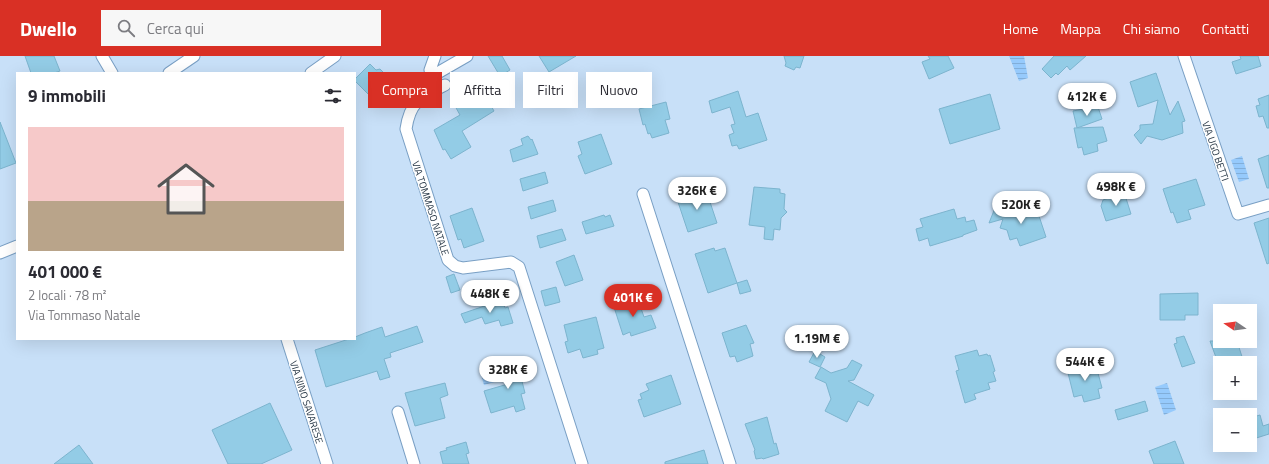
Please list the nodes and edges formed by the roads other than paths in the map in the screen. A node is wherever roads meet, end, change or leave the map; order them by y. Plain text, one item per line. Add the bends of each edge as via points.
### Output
1 (102, 56) edge
2 (194, 56) edge
3 (335, 56) edge
4 (435, 56) edge
5 (467, 56) edge
6 (1184, 56) edge
7 (111, 72) edge
8 (170, 72) edge
9 (312, 72) edge
10 (444, 85) dead end
11 (643, 194) dead end
12 (1269, 205) edge
13 (16, 246) edge
14 (0, 253) edge
15 (287, 340) edge
16 (398, 412) dead end
17 (327, 464) edge
18 (414, 464) edge
19 (582, 464) edge
20 (730, 464) edge

1 - 7 street
2 - 8 street
3 - 9 street
4 - 5 street via 430,70 432,74
6 - 12 street, VIA UGO BETTI via 1238,214
10 - 19 street, VIA TOMMASO NATALE via 421,97 413,106 406,129 448,260 463,268 511,262 519,267
11 - 20 street
13 - 14 street
15 - 17 street, VIA NINO SAVARESE
16 - 18 street

